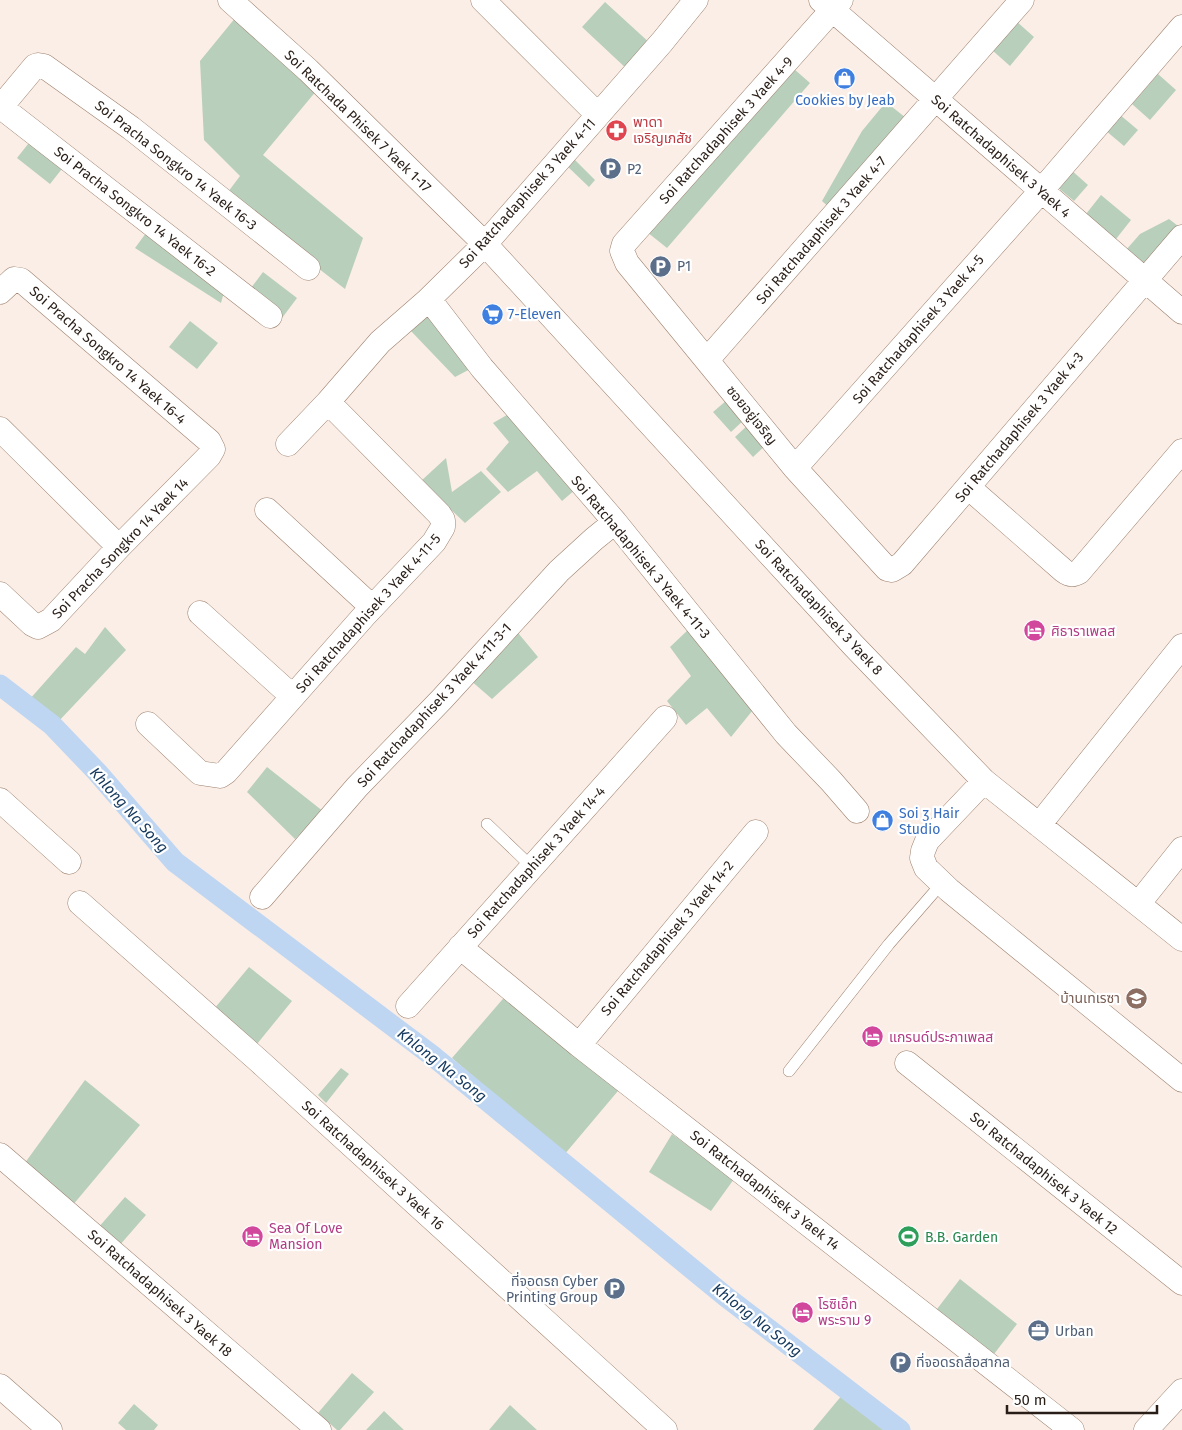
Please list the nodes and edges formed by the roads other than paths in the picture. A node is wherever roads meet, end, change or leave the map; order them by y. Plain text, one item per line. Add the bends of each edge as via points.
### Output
1 (230, 0) edge
2 (484, 0) edge
3 (696, 0) edge
4 (1022, 0) edge
5 (831, 3) edge
6 (1182, 27) edge
7 (936, 100) junction
8 (0, 107) edge
9 (597, 114) junction
10 (1041, 191) junction
11 (1182, 237) edge
12 (485, 244) junction
13 (622, 251) joint
14 (308, 268) dead end
15 (1144, 280) junction
16 (0, 292) edge
17 (429, 299) junction
18 (1182, 312) edge
19 (270, 316) dead end
20 (707, 360) junction
21 (328, 402) junction
22 (0, 429) edge
23 (288, 444) dead end
24 (213, 449) joint
25 (1178, 463) edge
26 (796, 468) junction
27 (968, 487) junction
28 (266, 510) dead end
29 (615, 522) junction
30 (119, 547) junction
31 (892, 570) joint
32 (0, 594) edge
33 (372, 607) junction
34 (200, 613) dead end
35 (1182, 646) edge
36 (292, 696) junction
37 (665, 718) dead end
38 (148, 724) dead end
39 (984, 781) junction
40 (0, 800) edge
41 (857, 811) dead end
42 (487, 824) dead end
43 (1039, 825) junction
44 (756, 832) dead end
45 (1182, 849) edge
46 (68, 862) dead end
47 (532, 867) junction
48 (942, 884) junction
49 (262, 897) dead end
50 (80, 903) dead end
51 (1139, 903) junction
52 (1182, 938) edge
53 (460, 947) junction
54 (408, 1006) dead end
55 (579, 1045) junction
56 (907, 1063) dead end
57 (789, 1070) dead end
58 (1182, 1080) edge
59 (0, 1155) edge
60 (1182, 1283) edge
61 (0, 1386) edge
62 (1182, 1391) edge
63 (50, 1430) edge
64 (319, 1430) edge
65 (665, 1430) edge
66 (1072, 1430) edge
67 (1146, 1430) edge

1 - 12 street, Soi Ratchada Phisek 7 Yaek 1-17 via 308,70
2 - 9 street
3 - 9 street, Soi Ratchadaphisek 3 Yaek 4-11
4 - 7 street, Soi Ratchadaphisek 3 Yaek 4-7
5 - 7 street, Soi Ratchadaphisek 3 Yaek 4
5 - 13 street, Soi Ratchadaphisek 3 Yaek 4-9 via 624,244
6 - 10 street, Soi Ratchadaphisek 3 Yaek 4-5
7 - 10 street, Soi Ratchadaphisek 3 Yaek 4
7 - 20 street, Soi Ratchadaphisek 3 Yaek 4-7
8 - 14 street, Soi Pracha Songkro 14 Yaek 16-3 via 35,66 41,65 131,128
8 - 19 street, Soi Pracha Songkro 14 Yaek 16-2
9 - 12 street, Soi Ratchadaphisek 3 Yaek 4-11
10 - 15 street, Soi Ratchadaphisek 3 Yaek 4
10 - 26 street, Soi Ratchadaphisek 3 Yaek 4-5
11 - 15 street, Soi Ratchadaphisek 3 Yaek 4-3
12 - 17 street, Soi Ratchadaphisek 3 Yaek 4-11
12 - 39 street, Soi Ratchadaphisek 3 Yaek 8 via 854,646
13 - 20 street, ซอยอยู่เจริญ via 627,263
15 - 18 street, Soi Ratchadaphisek 3 Yaek 4
15 - 27 street, Soi Ratchadaphisek 3 Yaek 4-3
16 - 24 street, Soi Pracha Songkro 14 Yaek 16-4 via 14,279 21,280 209,441
17 - 21 street, Soi Ratchadaphisek 3 Yaek 4-11 via 380,342
17 - 29 street, Soi Ratchadaphisek 3 Yaek 4-11-3 via 482,368
20 - 26 street, ซอยอยู่เจริญ
21 - 23 street, Soi Ratchadaphisek 3 Yaek 4-11
21 - 33 street, Soi Ratchadaphisek 3 Yaek 4-11-5 via 440,514 442,520 443,527 434,542
22 - 30 street
24 - 30 street, Soi Pracha Songkro 14 Yaek 14
25 - 27 street via 1079,572 1072,574 1064,571
26 - 31 street, ซอยอยู่เจริญ via 882,565
27 - 31 street, Soi Ratchadaphisek 3 Yaek 4-3 via 902,564
28 - 33 street
29 - 41 street, Soi Ratchadaphisek 3 Yaek 4-11-3 via 786,734
29 - 49 street, Soi Ratchadaphisek 3 Yaek 4-11-3-1 via 559,572 357,787
30 - 32 street, Soi Pracha Songkro 14 Yaek 14 via 52,620 38,627
33 - 36 street, Soi Ratchadaphisek 3 Yaek 4-11-5
34 - 36 street
35 - 43 street
36 - 38 street, Soi Ratchadaphisek 3 Yaek 4-11-5 via 220,776 200,773
37 - 47 street, Soi Ratchadaphisek 3 Yaek 14-4
39 - 43 street, Soi Ratchadaphisek 3 Yaek 8
39 - 48 street via 927,841 922,858 926,868
40 - 46 street
42 - 47 lane
43 - 51 street, Soi Ratchadaphisek 3 Yaek 8
44 - 55 street, Soi Ratchadaphisek 3 Yaek 14-2
45 - 51 street
47 - 53 street, Soi Ratchadaphisek 3 Yaek 14-4
48 - 57 lane via 889,944
48 - 58 street
50 - 65 street, Soi Ratchadaphisek 3 Yaek 16 via 267,1068
51 - 52 street, Soi Ratchadaphisek 3 Yaek 8
53 - 54 street, Soi Ratchadaphisek 3 Yaek 14-4
53 - 55 street, Soi Ratchadaphisek 3 Yaek 14
55 - 66 street, Soi Ratchadaphisek 3 Yaek 14
56 - 60 street, Soi Ratchadaphisek 3 Yaek 12
59 - 64 street, Soi Ratchadaphisek 3 Yaek 18
61 - 63 street
62 - 67 street

